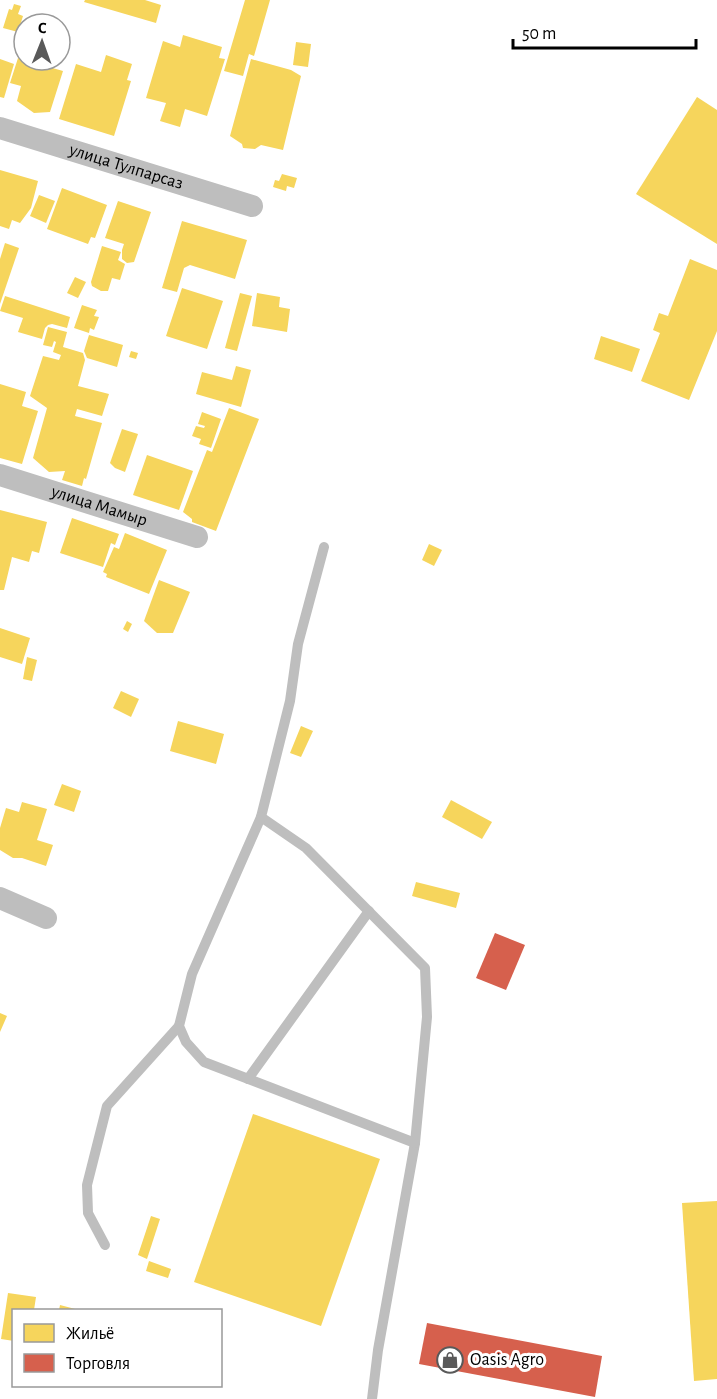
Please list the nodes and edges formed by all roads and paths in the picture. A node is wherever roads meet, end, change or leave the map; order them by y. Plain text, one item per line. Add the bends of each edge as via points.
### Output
1 (0, 128) edge
2 (252, 206) dead end
3 (0, 475) edge
4 (197, 537) dead end
5 (324, 547) dead end
6 (261, 817) junction
7 (0, 898) edge
8 (369, 911) junction
9 (46, 918) dead end
10 (179, 1026) junction
11 (248, 1079) junction
12 (415, 1143) junction
13 (105, 1245) dead end
14 (372, 1399) edge

1 - 2 street, улица Тулпарсаз
3 - 4 street, улица Мамыр
5 - 6 lane via 298,644 290,700
6 - 8 lane via 306,848
6 - 10 lane via 192,974
7 - 9 street
8 - 11 lane
8 - 12 lane via 425,968 427,1017
10 - 11 lane via 186,1042 204,1062
10 - 13 lane via 107,1106 87,1185 88,1213
11 - 12 lane
12 - 14 lane

